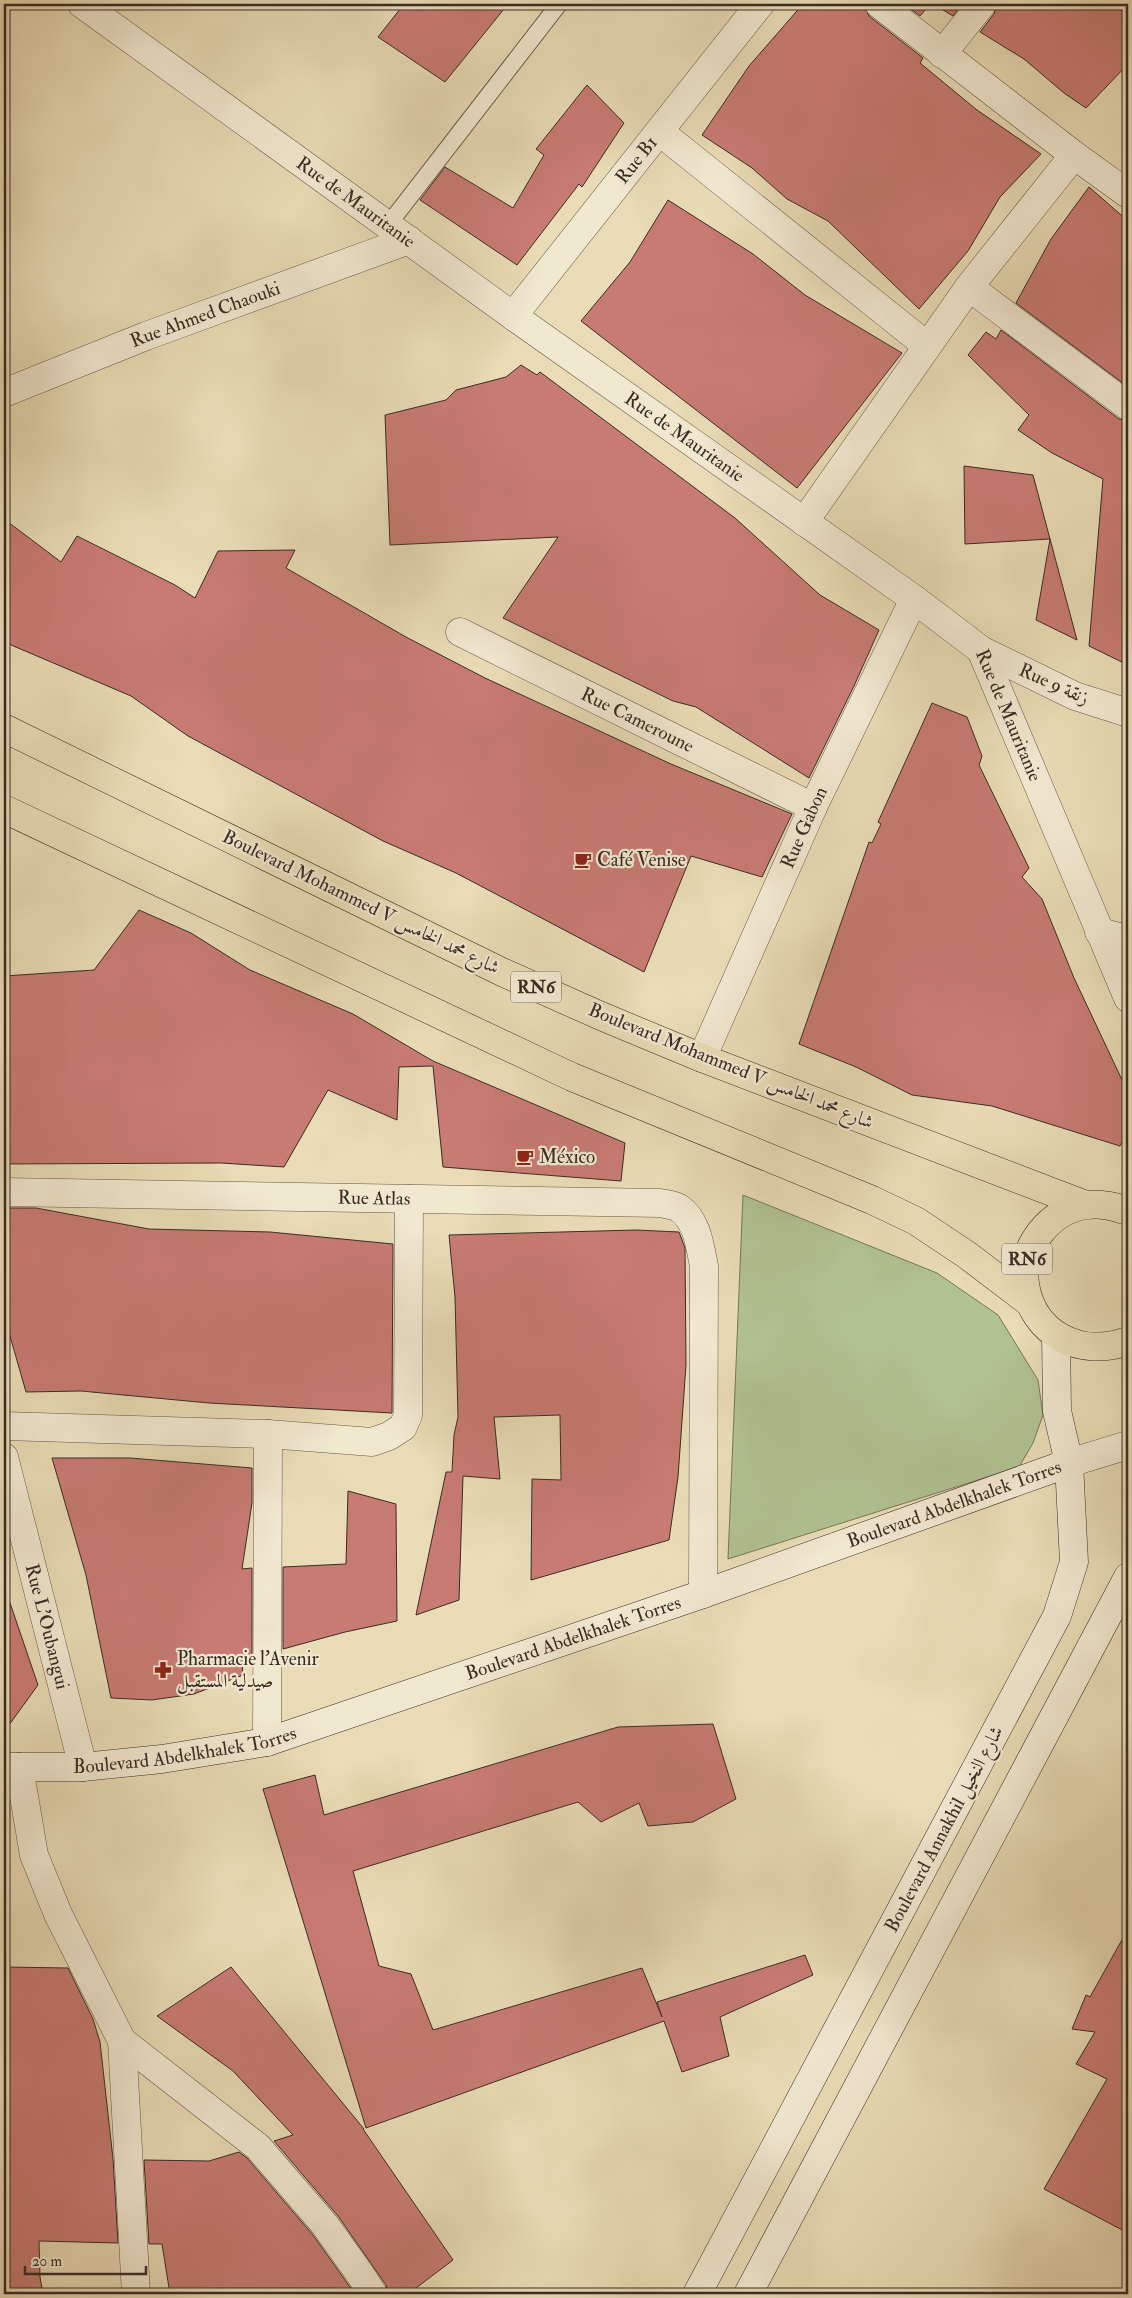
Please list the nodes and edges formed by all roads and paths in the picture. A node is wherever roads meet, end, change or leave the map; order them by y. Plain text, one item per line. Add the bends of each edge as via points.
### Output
1 (82, 4) edge
2 (559, 4) edge
3 (760, 4) edge
4 (879, 4) edge
5 (982, 4) edge
6 (942, 54) junction
7 (660, 132) junction
8 (1074, 155) junction
9 (1128, 194) edge
10 (399, 232) junction
11 (969, 287) junction
12 (513, 316) junction
13 (926, 345) junction
14 (4, 393) edge
15 (1128, 406) edge
16 (804, 522) junction
17 (914, 599) junction
18 (460, 632) dead end
19 (981, 650) junction
20 (1128, 713) edge
21 (4, 728) edge
22 (813, 807) junction
23 (4, 809) edge
24 (1099, 932) junction
25 (1128, 939) edge
26 (1128, 998) edge
27 (702, 1058) junction
28 (4, 1192) edge
29 (408, 1199) junction
30 (1086, 1205) junction
31 (1128, 1211) edge
32 (1030, 1303) junction
33 (1056, 1335) junction
34 (1128, 1341) edge
35 (4, 1426) edge
36 (268, 1434) junction
37 (1128, 1445) edge
38 (4, 1457) edge
39 (1070, 1463) junction
40 (1128, 1577) edge
41 (704, 1594) junction
42 (267, 1742) junction
43 (11, 1767) edge
44 (83, 1767) junction
45 (122, 2040) junction
46 (136, 2294) edge
47 (373, 2294) edge
48 (697, 2294) edge
49 (748, 2294) edge

1 - 10 street, Rue de Mauritanie
2 - 10 lane
3 - 7 street, Rue B1
4 - 6 street
5 - 6 street
6 - 8 street
7 - 12 street, Rue B1
7 - 13 street
8 - 9 street
8 - 11 street
10 - 12 street, Rue de Mauritanie
10 - 14 street, Rue Ahmed Chaouki
11 - 13 street
11 - 15 street
12 - 16 street, Rue de Mauritanie
13 - 16 street
16 - 17 street, Rue de Mauritanie
17 - 19 street, Rue de Mauritanie
17 - 22 street, Rue Gabon
18 - 22 street, Rue Cameroune
19 - 20 street, Rue 9 زنقة via 1075,696
19 - 24 street, Rue de Mauritanie
21 - 27 main road, Boulevard Mohammed V شارع محمد الخامس / RN6 via 502,972
22 - 27 street, Rue Gabon
23 - 32 main road, RN6 via 572,1077 916,1221
24 - 25 street
24 - 26 street, Rue de Mauritanie
27 - 30 main road, Boulevard Mohammed V شارع محمد الخامس / RN6
28 - 29 street, Rue Atlas
29 - 36 street via 409,1386 408,1415 403,1427 372,1442
29 - 41 street, Rue Atlas via 660,1203 678,1208 692,1223 704,1266
30 - 31 main road, RN6 via 1108,1205
30 - 32 main road, RN6 via 1066,1211 1048,1223 1034,1240 1027,1260 1025,1282
32 - 33 main road, RN6 via 1040,1321
33 - 34 main road, RN6 via 1074,1344 1094,1348
33 - 39 street, Boulevard Annakhil شارع النخيل via 1057,1411
35 - 36 street
36 - 42 street
37 - 39 street, Boulevard Abdelkhalek Torres
38 - 44 street, Rue L'Oubangui
39 - 41 street, Boulevard Abdelkhalek Torres
39 - 48 street, Boulevard Annakhil شارع النخيل via 1074,1562 1057,1616
40 - 49 street
41 - 42 street, Boulevard Abdelkhalek Torres
42 - 44 street, Boulevard Abdelkhalek Torres via 162,1759
43 - 44 street, Boulevard Abdelkhalek Torres
43 - 45 street via 34,1855 58,1914
45 - 46 street
45 - 47 street via 258,2147 324,2225

